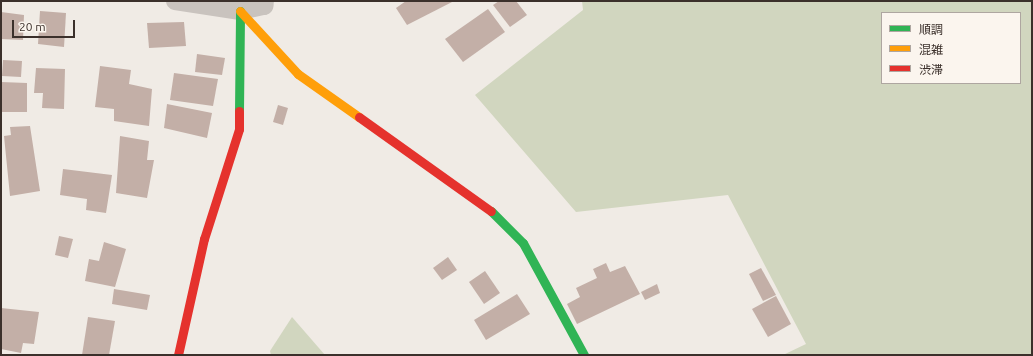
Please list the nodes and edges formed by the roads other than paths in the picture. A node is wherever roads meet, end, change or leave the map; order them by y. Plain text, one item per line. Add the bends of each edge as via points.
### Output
1 (175, 1) edge
2 (265, 1) edge
3 (240, 11) junction
4 (178, 355) edge
5 (584, 355) edge

1 - 3 street
2 - 3 street via 264,6
3 - 4 street via 239,129 204,238
3 - 5 street via 298,74 491,211 523,243

